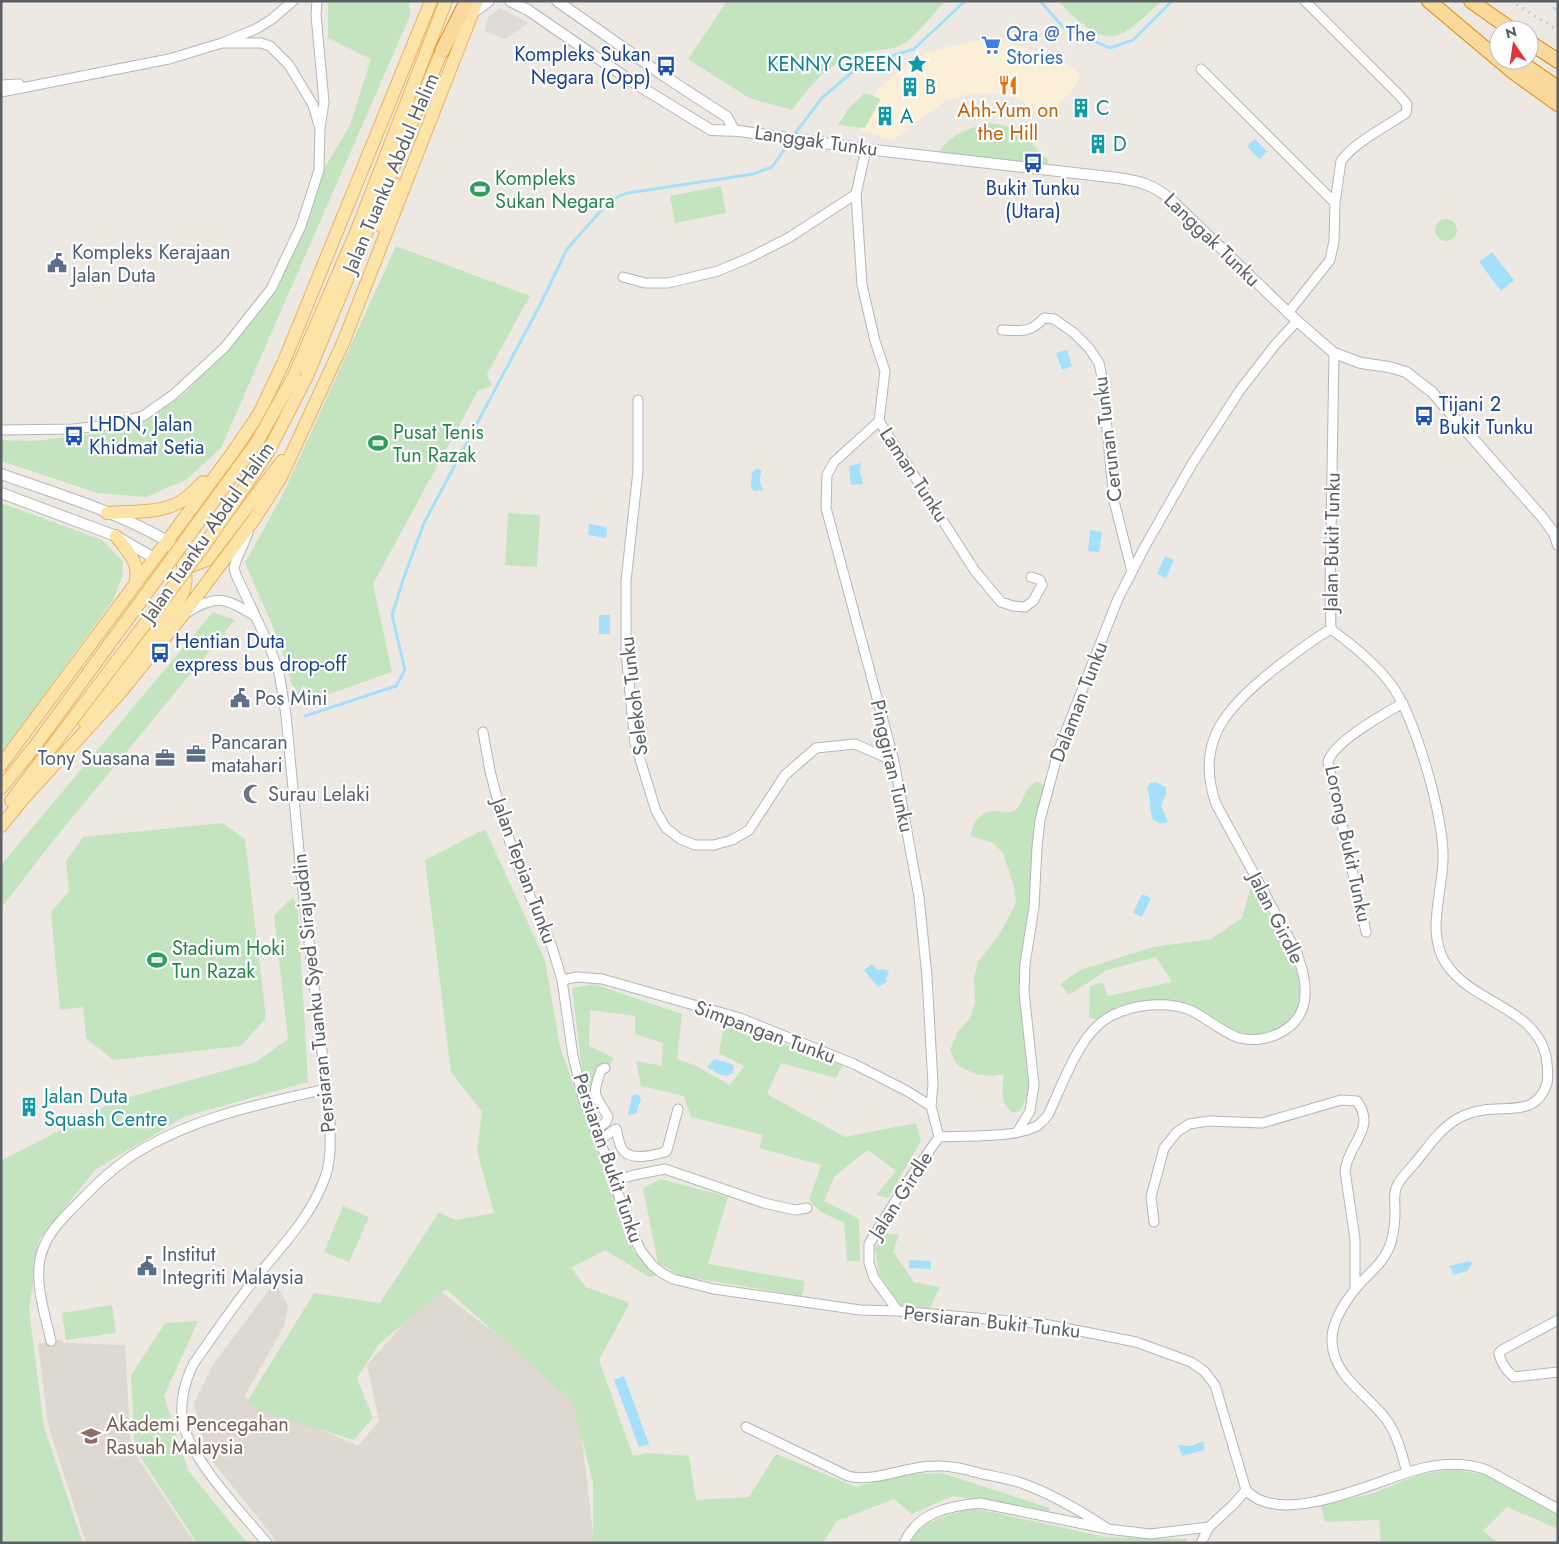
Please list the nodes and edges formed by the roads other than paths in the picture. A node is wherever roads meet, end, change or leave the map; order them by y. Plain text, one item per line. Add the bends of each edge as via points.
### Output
1 (293, 1) edge
2 (317, 1) edge
3 (424, 1) edge
4 (431, 1) edge
5 (446, 1) edge
6 (461, 1) edge
7 (490, 1) edge
8 (510, 1) edge
9 (557, 1) edge
10 (1305, 1) edge
11 (1430, 1) edge
12 (1471, 1) edge
13 (473, 5) edge
14 (423, 19) junction
15 (1498, 20) edge
16 (1489, 41) edge
17 (222, 43) junction
18 (1539, 49) edge
19 (442, 52) junction
20 (1558, 62) edge
21 (1201, 69) dead end
22 (1532, 70) edge
23 (45, 82) junction
24 (1, 84) edge
25 (1558, 88) edge
26 (1, 92) edge
27 (1558, 104) edge
28 (406, 126) junction
29 (320, 129) junction
30 (734, 130) junction
31 (375, 138) junction
32 (866, 149) junction
33 (856, 194) junction
34 (1335, 203) junction
35 (623, 277) dead end
36 (1288, 313) junction
37 (1296, 321) junction
38 (1002, 330) dead end
39 (308, 343) junction
40 (343, 343) junction
41 (1334, 353) junction
42 (638, 400) dead end
43 (879, 421) junction
44 (1, 430) edge
45 (231, 455) junction
46 (1, 474) edge
47 (208, 485) junction
48 (1, 493) edge
49 (107, 513) junction
50 (250, 514) junction
51 (116, 536) junction
52 (167, 541) junction
53 (1558, 545) edge
54 (154, 558) junction
55 (184, 569) junction
56 (1132, 572) junction
57 (1032, 577) dead end
58 (135, 584) junction
59 (118, 607) junction
60 (182, 616) junction
61 (256, 616) junction
62 (158, 628) junction
63 (1332, 629) junction
64 (1403, 703) junction
65 (483, 732) dead end
66 (894, 761) junction
67 (1, 765) edge
68 (1, 788) edge
69 (23, 799) junction
70 (1, 815) edge
71 (1, 826) edge
72 (1366, 932) dead end
73 (562, 980) junction
74 (605, 1068) dead end
75 (326, 1088) junction
76 (931, 1106) junction
77 (678, 1109) dead end
78 (608, 1117) junction
79 (616, 1129) junction
80 (595, 1131) junction
81 (1018, 1131) junction
82 (939, 1137) junction
83 (599, 1140) junction
84 (614, 1181) junction
85 (807, 1208) dead end
86 (1154, 1222) dead end
87 (1355, 1289) junction
88 (898, 1311) junction
89 (1558, 1320) edge
90 (51, 1341) dead end
91 (1558, 1372) edge
92 (746, 1428) dead end
93 (1408, 1472) junction
94 (1246, 1490) junction
95 (1558, 1509) edge
96 (1209, 1527) junction
97 (1108, 1529) junction
98 (267, 1543) edge
99 (904, 1543) edge
100 (1201, 1543) edge

1 - 17 street via 256,29
2 - 29 street via 324,102
3 - 14 street
4 - 14 main road, Jalan Tuanku Abdul Halim
5 - 28 main road, Jalan Tuanku Abdul Halim
6 - 19 main road, Jalan Tuanku Abdul Halim
7 - 13 street
8 - 30 street, Langgak Tunku via 710,130
9 - 30 street, Langgak Tunku via 727,117
10 - 34 street via 1407,104 1406,113 1341,161
11 - 16 highway
11 - 27 highway via 1512,71
12 - 15 highway
13 - 19 highway
13 - 40 main road, Jalan Tuanku Abdul Halim
14 - 31 main road, Jalan Tuanku Abdul Halim
17 - 23 street via 169,59
17 - 29 street via 270,46 289,65 313,105
18 - 20 highway
19 - 28 main road, Jalan Tuanku Abdul Halim
21 - 34 street
22 - 25 highway
23 - 24 street
23 - 26 street
28 - 39 main road, Jalan Tuanku Abdul Halim
28 - 40 main road via 395,183
28 - 70 main road, Jalan Tuanku Abdul Halim, bridge via 307,376 268,452 200,550
29 - 44 street via 320,170 300,226 270,289 225,347 173,395 143,416 109,425 72,429
30 - 32 street, Langgak Tunku
31 - 39 main road
31 - 45 main road, Jalan Tuanku Abdul Halim via 286,359 259,414
32 - 33 street, Laman Tunku
32 - 36 street, Langgak Tunku via 1118,178 1150,185 1161,190
33 - 35 street via 790,238 718,271 668,283 645,283
33 - 43 street, Laman Tunku via 862,285 885,371
34 - 36 street via 1330,260
36 - 37 street, Langgak Tunku
37 - 41 street, Langgak Tunku
37 - 56 street, Dalaman Tunku via 1240,390 1192,464
38 - 56 street, Cerunan Tunku via 1032,330 1044,318 1054,319 1084,343 1099,363 1114,501
39 - 68 main road, Jalan Tuanku Abdul Halim, bridge via 294,376 257,442
40 - 50 main road, Jalan Tuanku Abdul Halim via 280,479
41 - 53 street, Langgak Tunku via 1406,372 1432,392 1542,517
41 - 63 street, Jalan Bukit Tunku
42 - 66 street, Selekoh Tunku via 638,471 626,580 626,652 636,743 656,811 666,828 695,846 732,840 749,830 786,775 816,748 855,744
43 - 57 street, Laman Tunku via 975,571 1001,602 1024,607 1033,601 1042,585 1040,580
43 - 66 street, Pinggiran Tunku via 834,462 827,475 826,508
45 - 47 main road, Jalan Tuanku Abdul Halim
45 - 49 main road via 179,503 148,510
46 - 49 street
47 - 50 main road via 203,506 209,520 222,524
47 - 52 main road, Jalan Tuanku Abdul Halim
48 - 51 street
49 - 52 street
50 - 55 main road via 207,560
50 - 60 main road, Jalan Tuanku Abdul Halim
50 - 61 street, Persiaran Tuanku Syed Sirajuddin via 234,568
51 - 54 street
51 - 58 main road via 136,563
52 - 54 main road, Jalan Tuanku Abdul Halim
52 - 55 main road via 180,555
54 - 55 main road via 168,566
54 - 58 main road, Jalan Tuanku Abdul Halim
55 - 62 main road via 184,592
56 - 81 street, Dalaman Tunku via 1059,749 1040,820 1034,907 1024,973 1034,1085 1030,1111
58 - 59 main road, Jalan Tuanku Abdul Halim
59 - 62 main road via 144,596 152,598 161,607
59 - 67 main road, Jalan Tuanku Abdul Halim
60 - 61 street via 202,604 220,600 233,602
60 - 69 main road, Jalan Tuanku Abdul Halim via 120,693
61 - 75 street, Persiaran Tuanku Syed Sirajuddin via 279,673 286,715
62 - 69 main road
63 - 64 street, Jalan Bukit Tunku via 1390,682
63 - 81 street, Jalan Girdle via 1298,650 1244,694 1216,732 1208,768 1210,789 1216,804 1297,953 1305,994 1298,1018 1275,1037 1254,1040 1238,1038 1190,1010 1161,1004 1134,1007 1112,1015 1093,1029 1078,1050 1048,1115 1036,1126
64 - 72 street, Lorong Bukit Tunku via 1347,738 1335,748 1328,762
64 - 87 street, Jalan Bukit Tunku via 1432,791 1441,834 1443,861 1436,916 1440,952 1457,978 1532,1029 1544,1049 1548,1070 1547,1081 1539,1096 1527,1107 1476,1112 1443,1129 1396,1187 1390,1247 1381,1262
65 - 73 street, Jalan Tepian Tunku via 505,828
66 - 76 street, Pinggiran Tunku via 919,897 933,1084
69 - 71 main road
73 - 76 street, Simpangan Tunku via 576,977 602,979 740,1018 854,1064
73 - 80 street, Persiaran Bukit Tunku via 573,1056
74 - 78 street via 601,1070 594,1089
75 - 90 street via 193,1124 131,1156 92,1189 59,1222 46,1240 40,1260 40,1292
75 - 98 street, Persiaran Tuanku Syed Sirajuddin via 331,1148 325,1179 300,1226 247,1289 194,1363 188,1375 182,1407 183,1422 196,1452 223,1491
76 - 82 street, Pinggiran Tunku
77 - 79 street via 665,1152 637,1157 627,1153 622,1149
78 - 79 street
78 - 80 street
79 - 83 street
80 - 83 street, Persiaran Bukit Tunku
81 - 82 street, Jalan Girdle
82 - 88 street, Jalan Girdle via 869,1244 869,1263 874,1278
83 - 84 street, Persiaran Bukit Tunku
84 - 85 street via 665,1169 764,1203 795,1210
84 - 88 street, Persiaran Bukit Tunku via 641,1251 652,1265 674,1279 714,1289 823,1306
86 - 87 street via 1151,1197 1164,1148 1177,1132 1189,1124 1209,1121 1262,1123 1341,1100 1357,1101 1362,1108 1365,1126 1346,1162 1355,1239
87 - 93 street, Jalan Bukit Tunku via 1336,1320 1332,1341 1335,1358 1344,1376 1388,1422
88 - 94 street, Persiaran Bukit Tunku via 1044,1324 1136,1342 1190,1362 1204,1371 1215,1385
89 - 91 street via 1502,1350 1499,1356 1514,1377
92 - 97 street via 856,1478 935,1466 959,1468 1023,1483 1075,1507
93 - 94 street via 1362,1489 1291,1505 1268,1503
93 - 95 street via 1432,1466 1475,1466 1499,1475
94 - 96 street
96 - 97 street via 1150,1534
96 - 100 street
97 - 99 street via 980,1503 936,1512 920,1520

